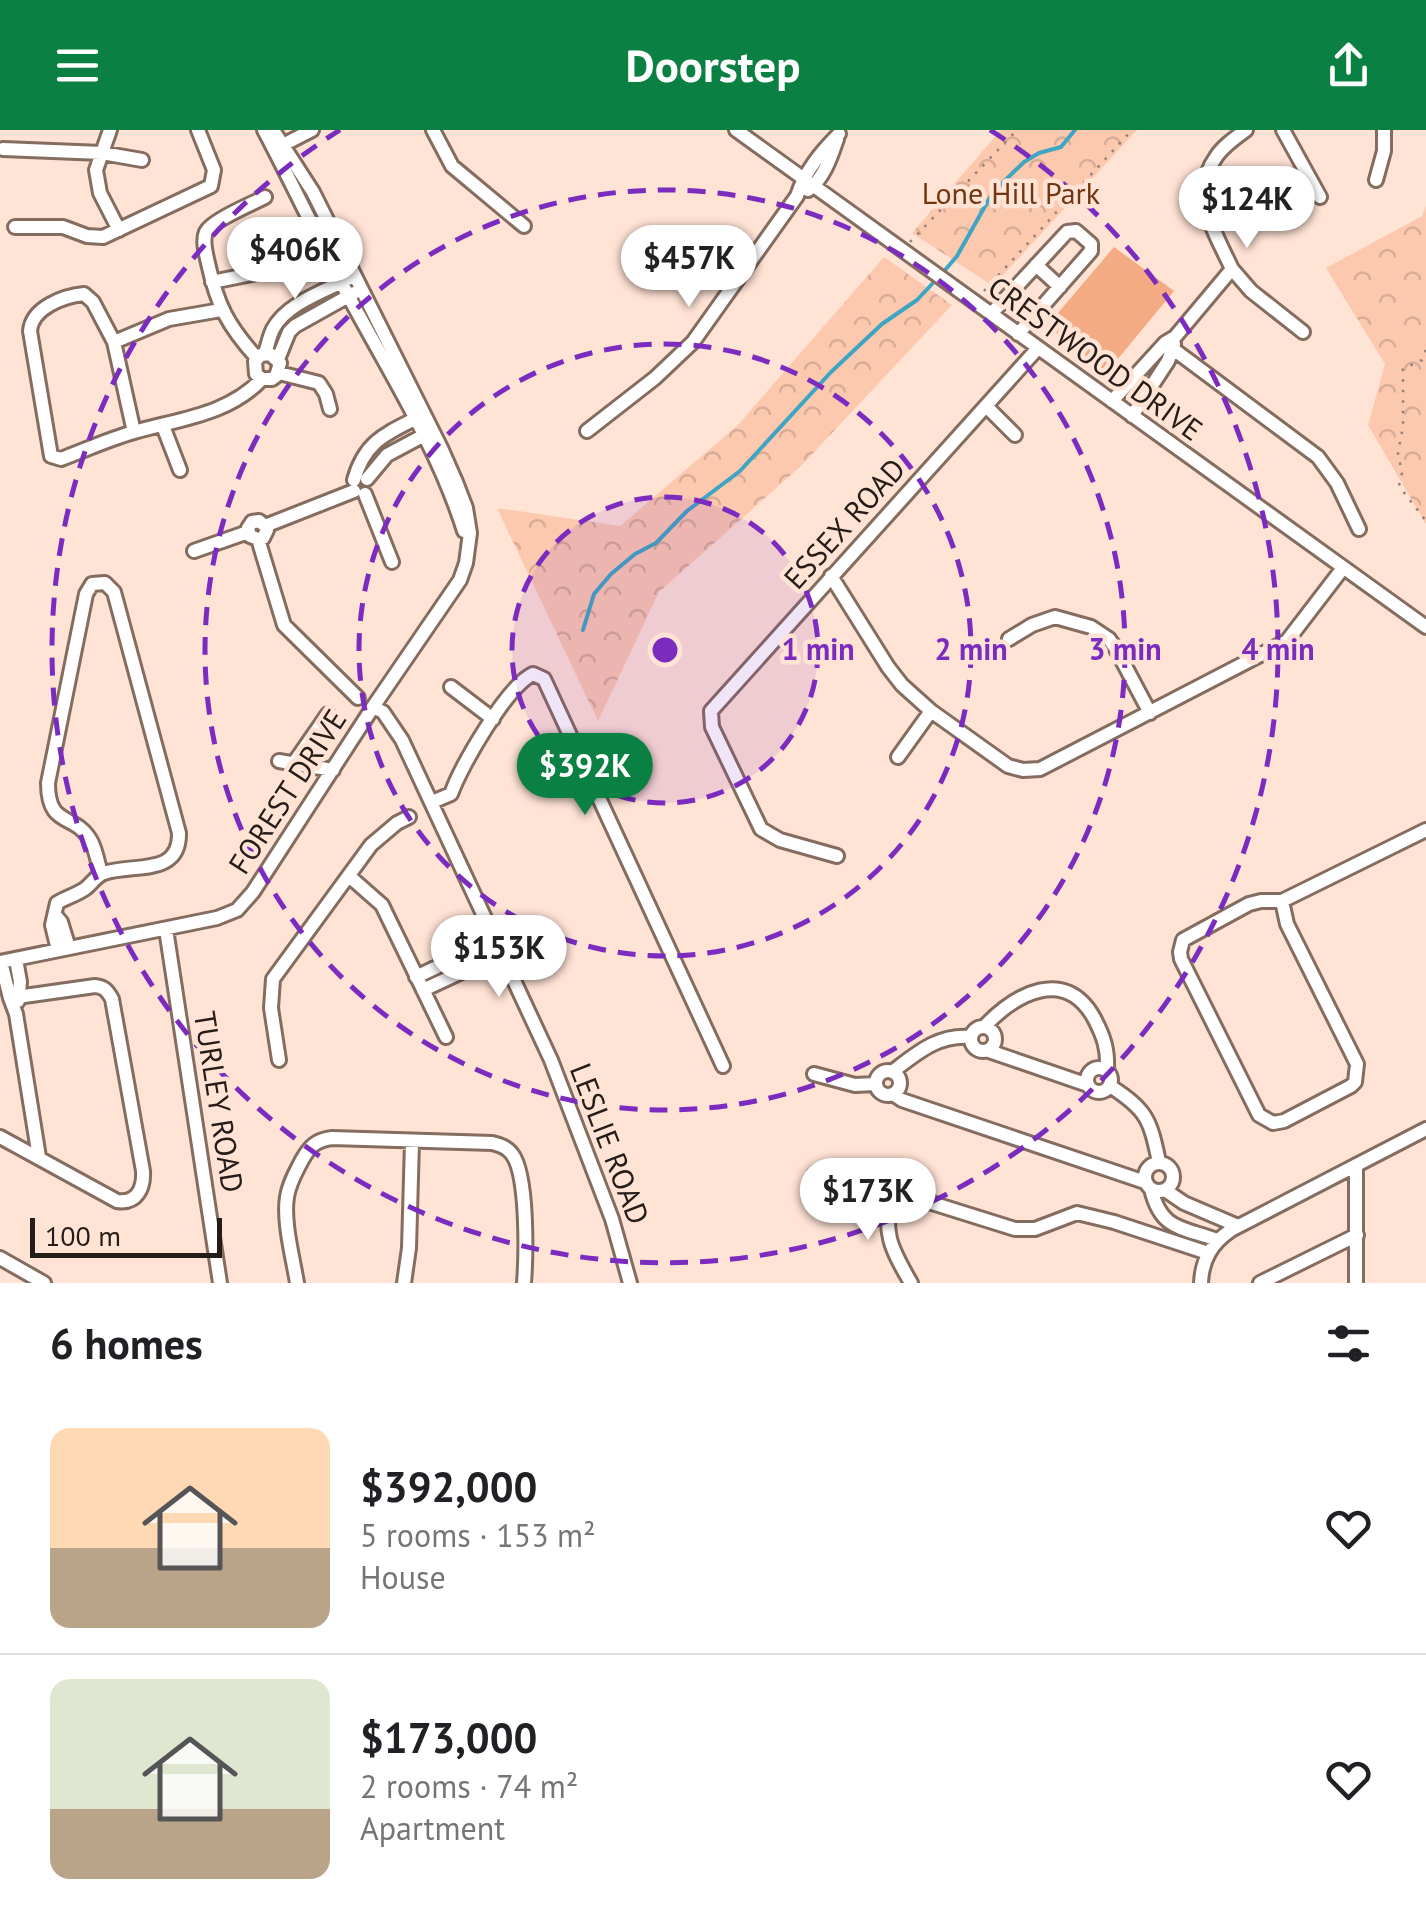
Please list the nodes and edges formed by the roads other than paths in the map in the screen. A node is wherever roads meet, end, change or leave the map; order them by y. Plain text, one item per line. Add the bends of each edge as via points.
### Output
1 (110, 130) edge
2 (198, 130) edge
3 (264, 130) edge
4 (273, 130) edge
5 (312, 130) edge
6 (433, 130) edge
7 (736, 130) edge
8 (1246, 130) edge
9 (1283, 130) edge
10 (1384, 130) edge
11 (839, 132) edge
12 (279, 148) junction
13 (3, 149) dead end
14 (102, 153) junction
15 (142, 160) dead end
16 (1376, 180) dead end
17 (808, 183) junction
18 (266, 197) dead end
19 (1320, 197) dead end
20 (524, 226) dead end
21 (15, 227) dead end
22 (119, 230) junction
23 (1036, 265) junction
24 (1232, 269) junction
25 (271, 270) dead end
26 (348, 279) junction
27 (212, 282) junction
28 (1060, 287) junction
29 (355, 293) junction
30 (220, 310) junction
31 (324, 310) junction
32 (357, 310) junction
33 (991, 314) junction
34 (1303, 332) dead end
35 (1018, 334) junction
36 (114, 342) junction
37 (1171, 343) junction
38 (1038, 348) junction
39 (270, 361) junction
40 (262, 379) junction
41 (1112, 401) junction
42 (986, 406) junction
43 (330, 409) dead end
44 (1132, 416) junction
45 (419, 417) junction
46 (162, 426) junction
47 (134, 432) junction
48 (587, 432) dead end
49 (428, 434) junction
50 (1015, 435) dead end
51 (180, 470) dead end
52 (360, 486) junction
53 (1359, 529) dead end
54 (253, 536) junction
55 (194, 551) dead end
56 (392, 562) dead end
57 (1343, 568) junction
58 (831, 576) junction
59 (1426, 627) edge
60 (1010, 638) dead end
61 (451, 687) dead end
62 (358, 698) dead end
63 (373, 708) junction
64 (931, 711) junction
65 (1150, 713) junction
66 (328, 714) dead end
67 (493, 720) junction
68 (898, 757) dead end
69 (332, 770) junction
70 (432, 802) junction
71 (409, 817) dead end
72 (1426, 830) edge
73 (837, 856) dead end
74 (101, 874) junction
75 (349, 876) junction
76 (1282, 901) junction
77 (166, 929) junction
78 (490, 934) junction
79 (64, 949) junction
80 (500, 954) junction
81 (16, 959) junction
82 (0, 962) edge
83 (420, 984) junction
84 (14, 997) junction
85 (984, 1027) junction
86 (446, 1037) dead end
87 (971, 1037) junction
88 (988, 1051) junction
89 (278, 1060) dead end
90 (723, 1066) dead end
91 (1108, 1070) junction
92 (892, 1072) junction
93 (814, 1074) dead end
94 (875, 1084) junction
95 (1088, 1084) junction
96 (1110, 1086) junction
97 (893, 1094) junction
98 (1426, 1129) edge
99 (0, 1137) edge
100 (412, 1142) junction
101 (39, 1157) junction
102 (1159, 1162) junction
103 (1356, 1164) junction
104 (815, 1174) dead end
105 (1154, 1187) junction
106 (891, 1191) junction
107 (1194, 1208) junction
108 (1238, 1226) junction
109 (1183, 1228) junction
110 (1357, 1235) junction
111 (1217, 1240) junction
112 (1208, 1253) junction
113 (0, 1258) edge
114 (44, 1283) edge
115 (220, 1283) edge
116 (296, 1283) edge
117 (404, 1283) edge
118 (524, 1283) edge
119 (630, 1283) edge
120 (912, 1283) edge
121 (1202, 1283) edge
122 (1260, 1283) edge
123 (1356, 1283) edge

1 - 14 street
2 - 22 street via 214,170 211,186
3 - 12 street, FOREST DRIVE
4 - 12 street, FOREST DRIVE
5 - 12 street
6 - 20 street via 452,166
7 - 17 street, CRESTWOOD DRIVE
8 - 24 street via 1214,159 1204,185 1208,220
9 - 19 street
10 - 16 street
11 - 17 street
12 - 26 street, FOREST DRIVE via 313,192
13 - 14 street
14 - 15 street
14 - 22 street via 98,182
17 - 33 street, CRESTWOOD DRIVE
17 - 48 street via 693,342
18 - 27 street via 209,228 204,241
21 - 22 street via 63,227 95,238
23 - 28 street
23 - 28 street via 1071,230 1091,244
23 - 33 street
24 - 34 street
24 - 37 street
25 - 27 street
26 - 29 street, FOREST DRIVE
26 - 39 street via 282,317 271,333
27 - 30 street
28 - 35 street
29 - 31 street
29 - 32 street, FOREST DRIVE
29 - 45 street, FOREST DRIVE
30 - 36 street via 169,319
30 - 39 street via 244,343
31 - 32 street
31 - 39 street via 289,332
32 - 45 street, FOREST DRIVE
33 - 35 street, CRESTWOOD DRIVE
35 - 38 street, CRESTWOOD DRIVE
36 - 47 street
36 - 47 street via 84,294 50,305 30,323 48,450 61,459
37 - 41 street
37 - 44 street
37 - 53 street via 1318,457
38 - 41 street, CRESTWOOD DRIVE
38 - 42 street, ESSEX ROAD
39 - 40 street via 272,379
39 - 40 street via 254,370
39 - 43 street via 319,384
40 - 46 street via 206,414
41 - 44 street, CRESTWOOD DRIVE
42 - 50 street
42 - 58 street, ESSEX ROAD
44 - 57 street, CRESTWOOD DRIVE
45 - 49 street, FOREST DRIVE
45 - 52 street via 372,444 361,459
46 - 47 street
46 - 51 street
49 - 52 street via 387,455
49 - 63 street, FOREST DRIVE via 468,543 466,563
52 - 54 street via 266,526 256,521 249,525
52 - 56 street
54 - 55 street
54 - 62 street via 284,625
57 - 59 street, CRESTWOOD DRIVE
57 - 65 street via 1287,641
58 - 64 street via 894,676
58 - 73 street, ESSEX ROAD via 710,718 761,829
60 - 65 street via 1055,617 1091,627 1116,649
61 - 67 street
63 - 69 street, FOREST DRIVE
63 - 70 street, LESLIE ROAD via 393,724
64 - 65 street via 1008,766 1024,770 1040,769
64 - 68 street
66 - 69 street via 286,762
67 - 70 street via 451,794
67 - 90 street via 527,676 544,679
69 - 77 street, FOREST DRIVE via 241,906
70 - 78 street, LESLIE ROAD
71 - 75 street via 371,845
72 - 76 street
74 - 74 street via 167,862 180,842 114,592 106,583 92,584 86,594 48,798 56,815 88,837
74 - 79 street via 57,903
75 - 83 street via 382,905
75 - 89 street via 273,979
76 - 76 street via 1357,1070 1351,1086 1273,1122 1259,1116 1180,952 1183,940 1249,904
77 - 79 street, FOREST DRIVE
77 - 115 street, TURLEY ROAD
78 - 80 street, LESLIE ROAD
78 - 83 street via 458,948
79 - 81 street, FOREST DRIVE
80 - 83 street
80 - 119 street, LESLIE ROAD via 560,1081
81 - 82 street, FOREST DRIVE
81 - 84 street via 20,982
82 - 84 street
83 - 86 street
84 - 101 street
84 - 101 street via 95,986 108,992 141,1188 134,1199 117,1201
85 - 87 street
85 - 88 street via 996,1037
85 - 91 street via 1037,990 1068,992 1086,1004 1103,1035
87 - 88 street via 977,1050
87 - 92 street via 928,1045
88 - 95 street
91 - 95 street via 1092,1070
91 - 96 street
92 - 94 street via 880,1073
92 - 97 street via 900,1081
93 - 94 street
94 - 97 street via 881,1094
95 - 96 street via 1097,1092
96 - 102 street via 1137,1103
97 - 105 street
98 - 103 street
99 - 101 street
100 - 116 street via 332,1138 311,1146 287,1200
100 - 117 street
100 - 118 street via 492,1142 509,1150 518,1164 524,1210
102 - 105 street via 1147,1168
102 - 105 street via 1168,1165 1172,1183
103 - 108 street
103 - 110 street
104 - 106 street
105 - 107 street
105 - 109 street via 1163,1218
106 - 112 street via 1015,1229 1035,1229 1076,1213
106 - 120 street via 888,1235
107 - 108 street
107 - 109 street
108 - 111 street
109 - 111 street
110 - 122 street
110 - 123 street
111 - 112 street
112 - 121 street
113 - 114 street

